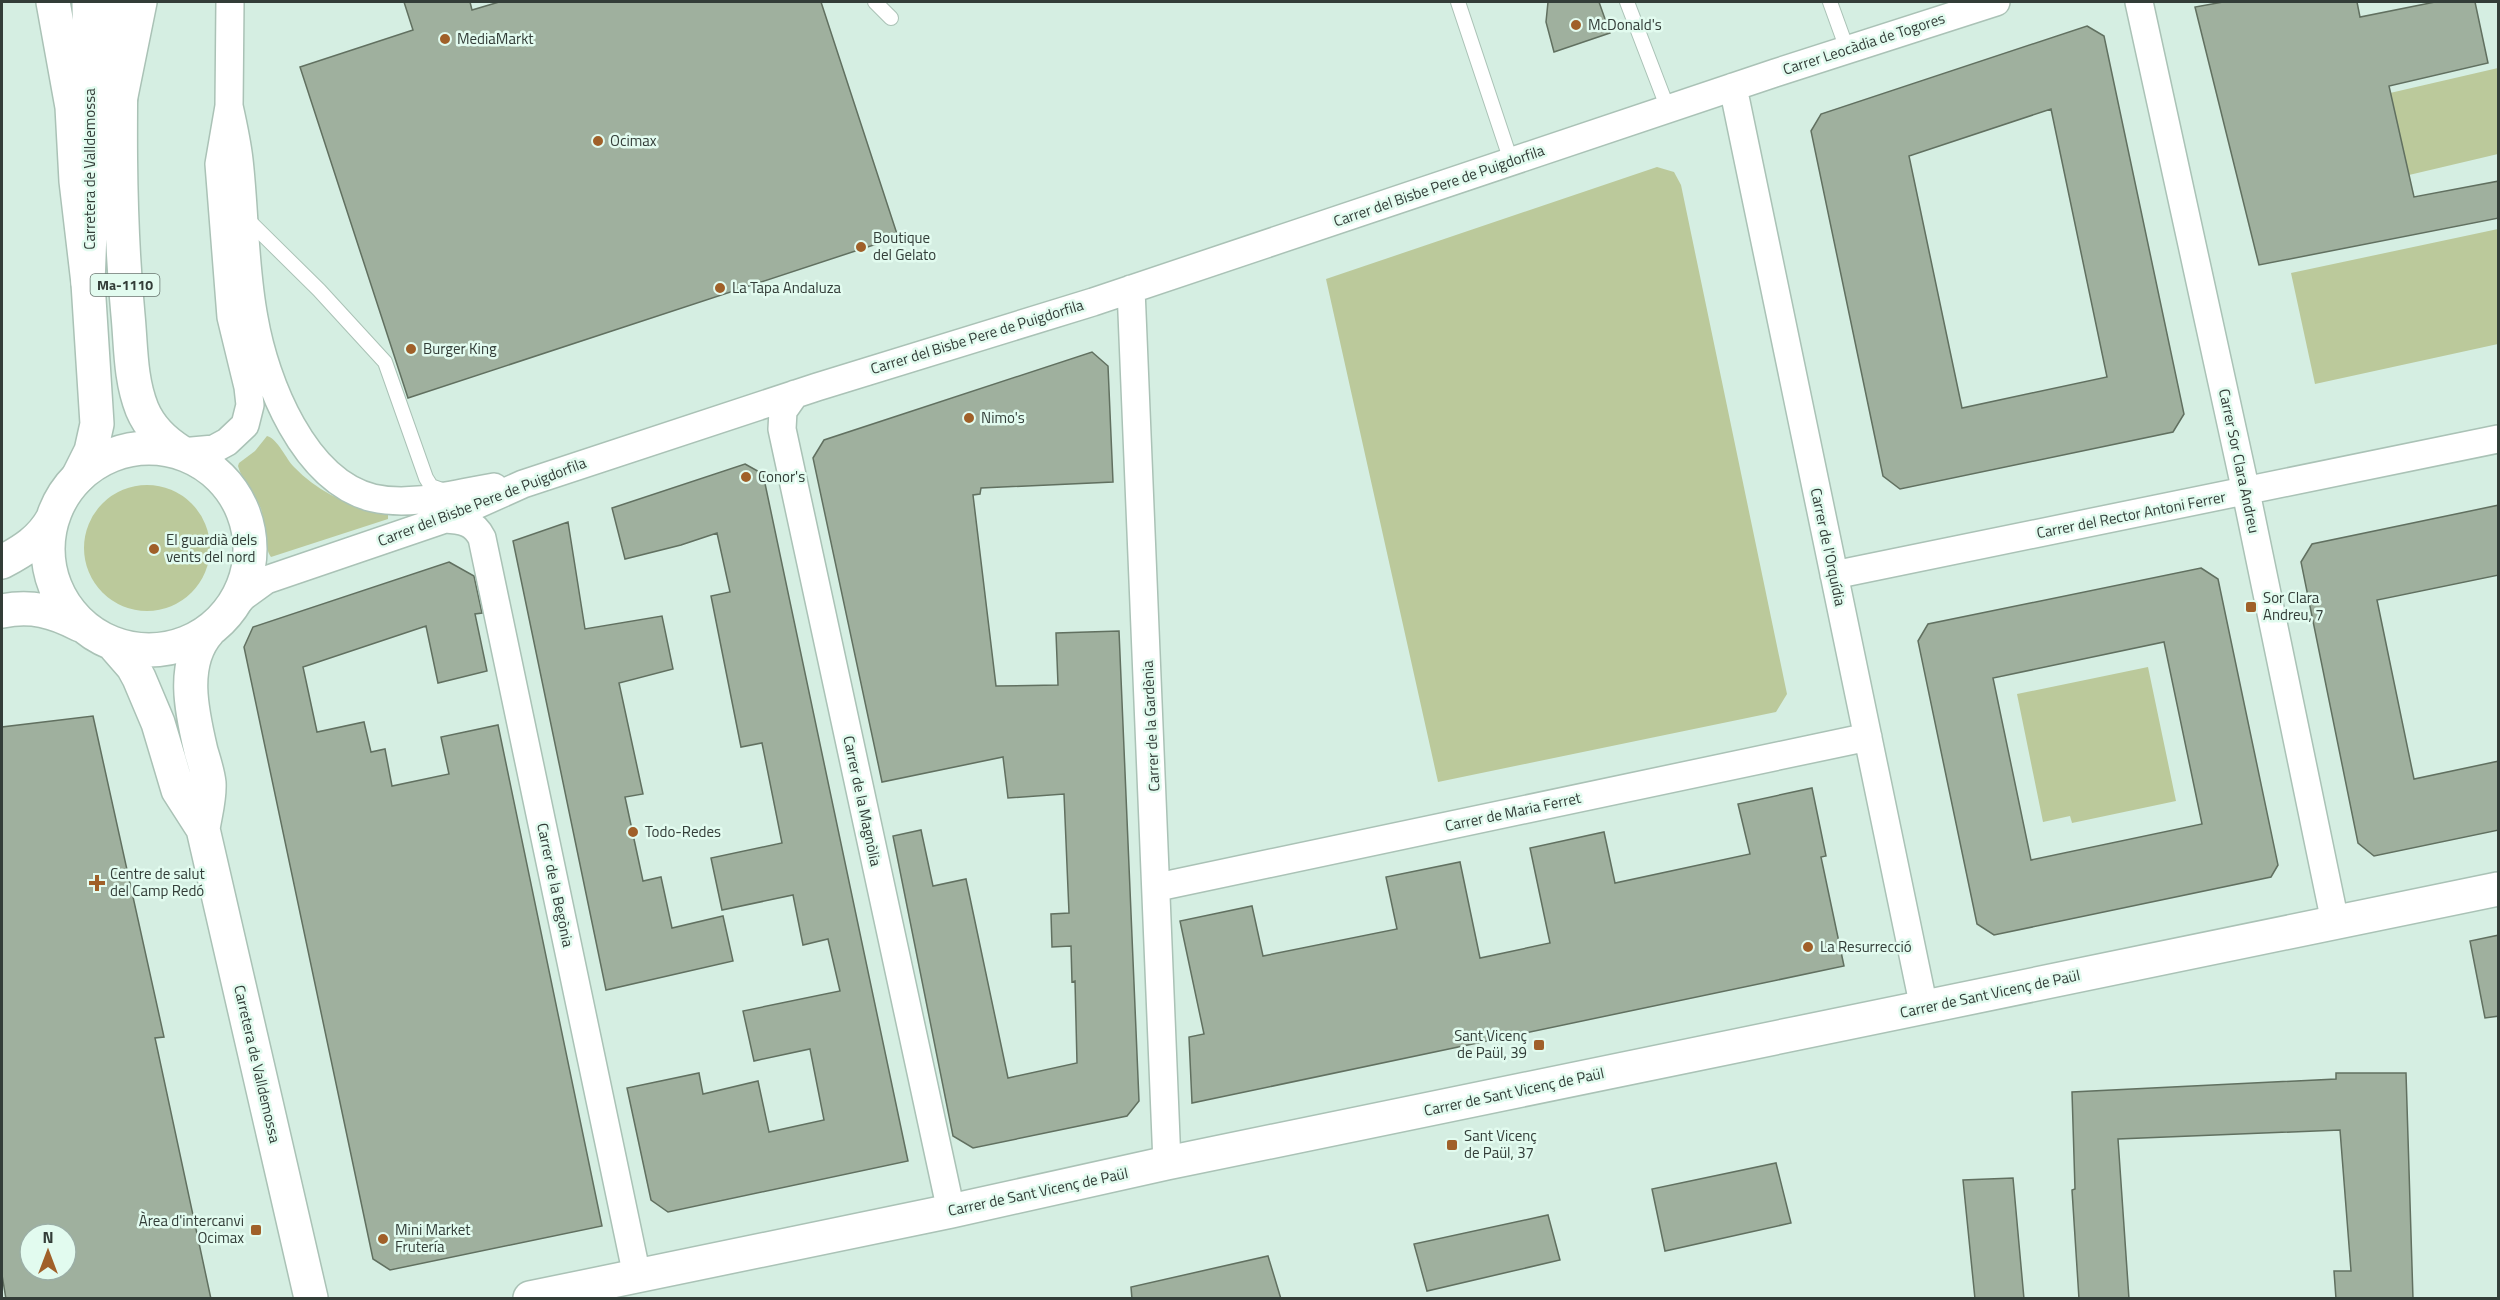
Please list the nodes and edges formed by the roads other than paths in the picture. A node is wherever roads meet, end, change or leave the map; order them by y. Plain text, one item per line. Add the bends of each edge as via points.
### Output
1 (53, 2) edge
2 (89, 2) edge
3 (122, 2) edge
4 (140, 2) edge
5 (230, 2) edge
6 (875, 2) edge
7 (1458, 2) edge
8 (1627, 2) edge
9 (1830, 2) edge
10 (1996, 2) edge
11 (2139, 2) edge
12 (891, 18) dead end
13 (1847, 49) junction
14 (1733, 87) junction
15 (120, 101) junction
16 (230, 106) junction
17 (1668, 109) junction
18 (1511, 161) junction
19 (243, 215) junction
20 (88, 283) junction
21 (1131, 289) junction
22 (795, 394) junction
23 (2499, 439) edge
24 (181, 452) junction
25 (78, 477) junction
26 (523, 484) junction
27 (2246, 492) junction
28 (454, 493) junction
29 (53, 518) junction
30 (445, 519) junction
31 (2, 562) edge
32 (1834, 575) junction
33 (232, 608) junction
34 (2, 611) edge
35 (83, 626) junction
36 (209, 631) junction
37 (113, 644) junction
38 (1868, 737) junction
39 (203, 830) junction
40 (1158, 887) junction
41 (2499, 889) edge
42 (2335, 922) junction
43 (1924, 1008) junction
44 (1167, 1163) junction
45 (951, 1211) junction
46 (637, 1276) junction
47 (311, 1299) edge
48 (530, 1299) edge

1 - 20 main road via 72,107
2 - 20 main road, Carretera de Valldemossa via 92,181
3 - 15 main road, Carretera de Valldemossa / Ma-1110
4 - 15 main road
5 - 16 street
6 - 12 lane
7 - 18 lane
8 - 17 lane
9 - 13 lane
10 - 13 street, Carrer Leocàdia de Togores
11 - 27 street, Carrer Sor Clara Andreu
13 - 14 street, Carrer Leocàdia de Togores
14 - 17 street, Carrer del Bisbe Pere de Puigdorfila
14 - 32 street, Carrer de l'Orquídia
15 - 24 main road, Carretera de Valldemossa / Ma-1110 via 120,192 134,376 138,398 150,424 166,443
16 - 19 street
16 - 24 street via 219,164 231,317 250,405 245,425 227,442 214,449
17 - 18 street, Carrer del Bisbe Pere de Puigdorfila
18 - 21 street, Carrer del Bisbe Pere de Puigdorfila
19 - 28 lane via 385,362 426,478 431,486
19 - 28 street via 257,334 281,401 307,450 341,484 372,497 422,500
20 - 25 main road, Carretera de Valldemossa via 97,424 91,451
21 - 22 street, Carrer del Bisbe Pere de Puigdorfila
21 - 40 street, Carrer de la Gardènia
22 - 26 street, Carrer del Bisbe Pere de Puigdorfila
22 - 45 street, Carrer de la Magnòlia via 783,411 782,429
23 - 27 street, Carrer del Rector Antoni Ferrer
24 - 25 main road via 125,451
24 - 33 main road via 216,474 244,514 249,562
25 - 29 main road via 58,503
26 - 28 street
26 - 30 street, Carrer del Bisbe Pere de Puigdorfila
27 - 32 street, Carrer del Rector Antoni Ferrer
27 - 42 street, Carrer Sor Clara Andreu
29 - 31 main road via 24,550
29 - 35 main road via 48,543 49,569 62,601
30 - 33 street, Carrer del Bisbe Pere de Puigdorfila via 266,580
30 - 46 street, Carrer de la Begònia via 470,524 482,538
32 - 38 street, Carrer de l'Orquídia
33 - 36 main road
34 - 35 main road via 36,608
35 - 37 main road
36 - 37 main road via 180,646 164,649 139,650
36 - 39 main road, Carretera de Valldemossa via 195,653 191,680 194,719 209,783
37 - 39 main road, Carretera de Valldemossa via 139,678 158,723 178,790
38 - 40 street, Carrer de Maria Ferret
38 - 43 street, Carrer de l'Orquídia
39 - 47 main road, Carretera de Valldemossa
40 - 44 street, Carrer de la Gardènia
41 - 42 main road, Carrer de Sant Vicenç de Paül
42 - 43 main road, Carrer de Sant Vicenç de Paül
43 - 44 main road, Carrer de Sant Vicenç de Paül
44 - 45 main road, Carrer de Sant Vicenç de Paül
45 - 46 main road, Carrer de Sant Vicenç de Paül
46 - 48 main road, Carrer de Sant Vicenç de Paül

